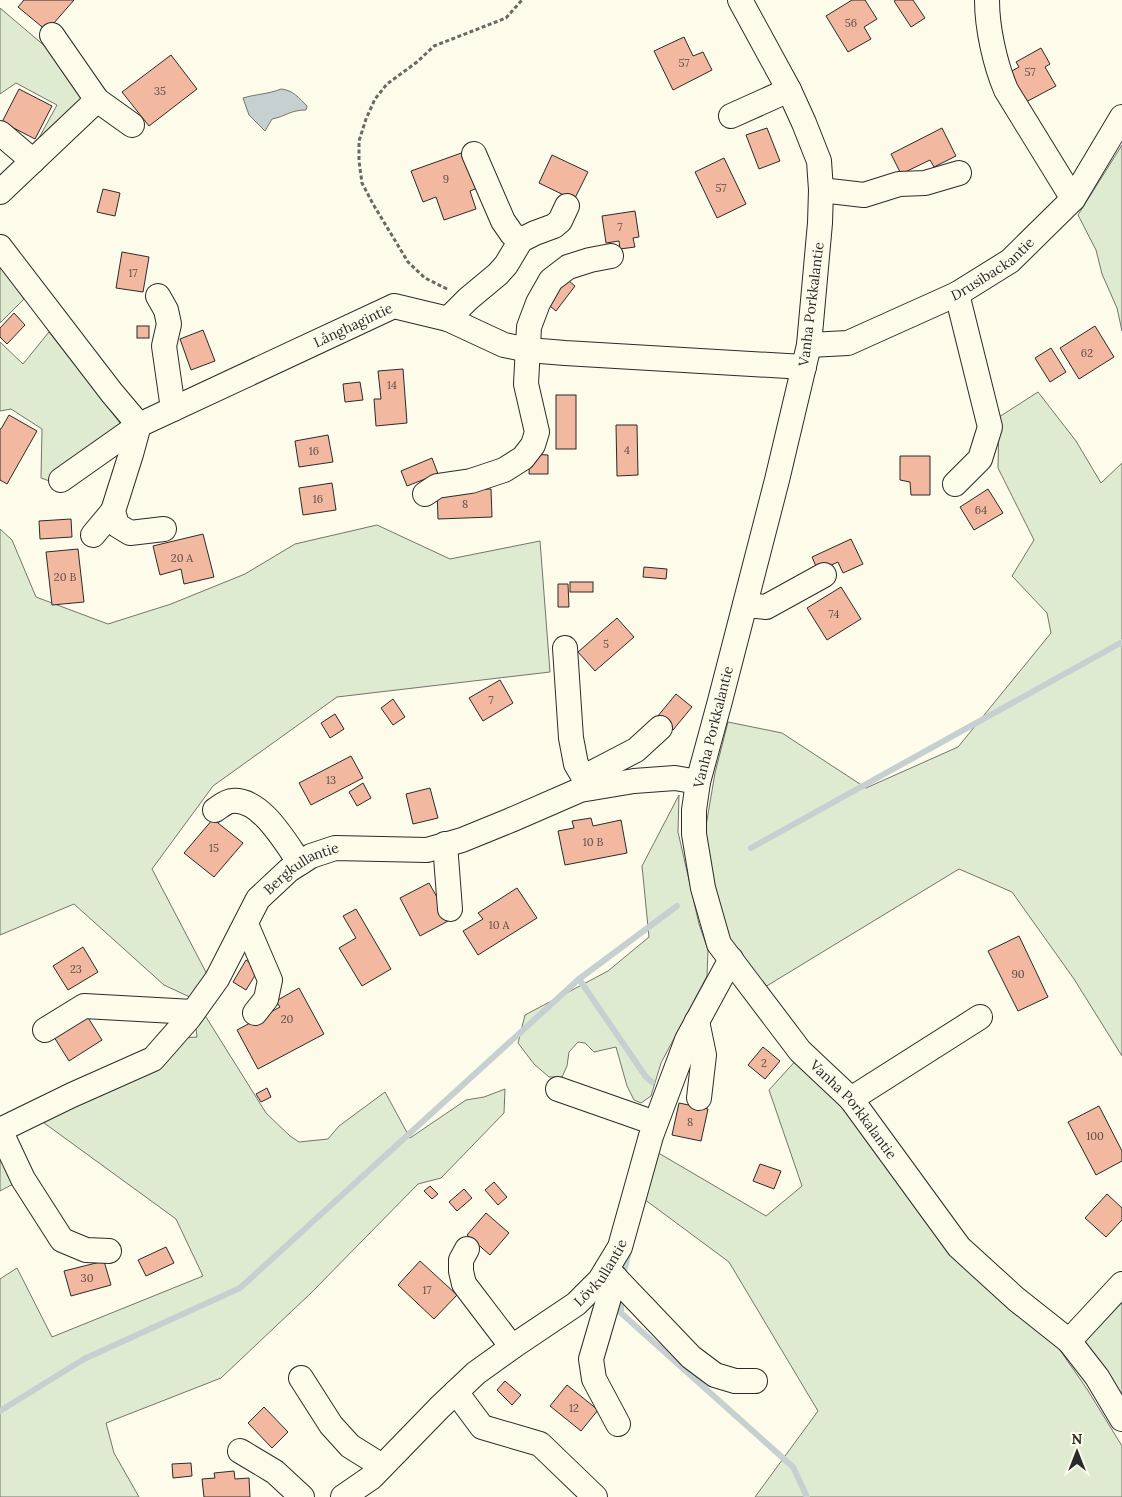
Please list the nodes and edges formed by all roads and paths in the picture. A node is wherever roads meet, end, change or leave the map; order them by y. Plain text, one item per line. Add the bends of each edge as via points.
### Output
1 (522, 0) edge
2 (740, 0) edge
3 (987, 0) edge
4 (52, 35) dead end
5 (789, 90) junction
6 (96, 100) junction
7 (731, 116) dead end
8 (1122, 117) edge
9 (132, 125) dead end
10 (0, 133) edge
11 (474, 154) dead end
12 (33, 161) junction
13 (959, 173) dead end
14 (821, 190) junction
15 (0, 192) edge
16 (1073, 199) junction
17 (567, 206) dead end
18 (522, 240) junction
19 (0, 247) edge
20 (611, 256) dead end
21 (957, 294) junction
22 (158, 296) dead end
23 (468, 299) junction
24 (448, 319) junction
25 (528, 350) junction
26 (806, 356) junction
27 (173, 409) junction
28 (139, 425) junction
29 (61, 480) dead end
30 (954, 484) dead end
31 (425, 494) dead end
32 (113, 511) junction
33 (164, 529) dead end
34 (93, 535) dead end
35 (824, 575) dead end
36 (745, 606) junction
37 (566, 648) dead end
38 (660, 728) dead end
39 (698, 782) junction
40 (587, 783) junction
41 (215, 810) dead end
42 (445, 844) junction
43 (300, 863) junction
44 (450, 909) dead end
45 (246, 924) junction
46 (731, 959) junction
47 (193, 1012) junction
48 (256, 1013) dead end
49 (980, 1016) dead end
50 (697, 1021) junction
51 (45, 1030) dead end
52 (558, 1089) dead end
53 (699, 1098) dead end
54 (851, 1100) junction
55 (655, 1124) junction
56 (0, 1130) edge
57 (467, 1249) dead end
58 (108, 1250) dead end
59 (611, 1273) junction
60 (1122, 1284) edge
61 (1069, 1341) junction
62 (512, 1347) junction
63 (301, 1378) dead end
64 (754, 1381) dead end
65 (456, 1392) junction
66 (1122, 1419) edge
67 (618, 1424) dead end
68 (240, 1451) dead end
69 (382, 1466) junction
70 (302, 1497) edge
71 (343, 1497) edge
72 (595, 1497) edge

1 - 23 path via 506,18 434,46 387,84 374,99 359,141 362,183 408,262 425,278
2 - 5 street, Vanha Porkkalantie
3 - 16 street via 998,71 1006,90
4 - 6 street
5 - 7 street
5 - 14 street, Vanha Porkkalantie via 819,161
6 - 9 street
6 - 12 street
8 - 16 street, Drusibackantie
10 - 12 street
11 - 18 street via 503,221 512,234
12 - 15 street
13 - 14 street via 925,183 899,184 864,196
14 - 26 street, Vanha Porkkalantie
16 - 21 street, Drusibackantie via 1010,261
17 - 18 street via 554,226
18 - 23 street via 498,274
19 - 28 street
20 - 25 street via 568,267 551,280 529,327
21 - 26 street, Drusibackantie via 848,343
21 - 30 street via 990,427 980,459
22 - 27 street via 169,324 164,346
23 - 24 street
24 - 25 street, Långhagintie via 504,345
24 - 27 street, Långhagintie via 394,306
25 - 26 street, Långhagintie
25 - 31 street via 526,384 536,432 533,445 523,458 504,470 471,481 437,486
26 - 36 street, Vanha Porkkalantie
27 - 28 street, Långhagintie
28 - 29 street, Långhagintie
28 - 32 street
32 - 33 street via 117,525 130,533
32 - 34 street
35 - 36 street via 766,607
36 - 39 street, Vanha Porkkalantie
37 - 40 street via 571,738 576,764
38 - 40 street via 636,750
39 - 40 street, Bergkullantie via 675,778
39 - 46 street, Vanha Porkkalantie via 694,834 702,888 719,944
40 - 42 street, Bergkullantie via 580,790 511,820
41 - 43 street via 230,801 251,804 271,823
42 - 43 street, Bergkullantie via 427,850 335,848
42 - 44 street
43 - 45 street, Bergkullantie via 258,899
45 - 47 street, Bergkullantie via 217,979
45 - 48 street via 270,980 266,999
46 - 50 street, Lövkullantie
46 - 54 street, Vanha Porkkalantie via 800,1051
47 - 51 street via 84,1006
47 - 56 street, Bergkullantie via 153,1059
49 - 54 street
50 - 53 street via 704,1055
50 - 55 street, Lövkullantie
52 - 55 street
54 - 61 street, Vanha Porkkalantie via 959,1247 1016,1299
55 - 59 street, Lövkullantie
56 - 58 street via 23,1179 62,1240 86,1250
57 - 62 street via 461,1260 464,1284
59 - 62 street, Lövkullantie via 576,1304
59 - 64 street via 707,1369 736,1381
59 - 67 street via 591,1359 594,1379
60 - 61 street
61 - 66 street, Vanha Porkkalantie via 1097,1377
62 - 65 street, Lövkullantie
63 - 69 street via 331,1426 350,1446
65 - 69 street, Lövkullantie
65 - 72 street via 482,1427 540,1444
68 - 70 street via 275,1472
69 - 71 street, Lövkullantie

